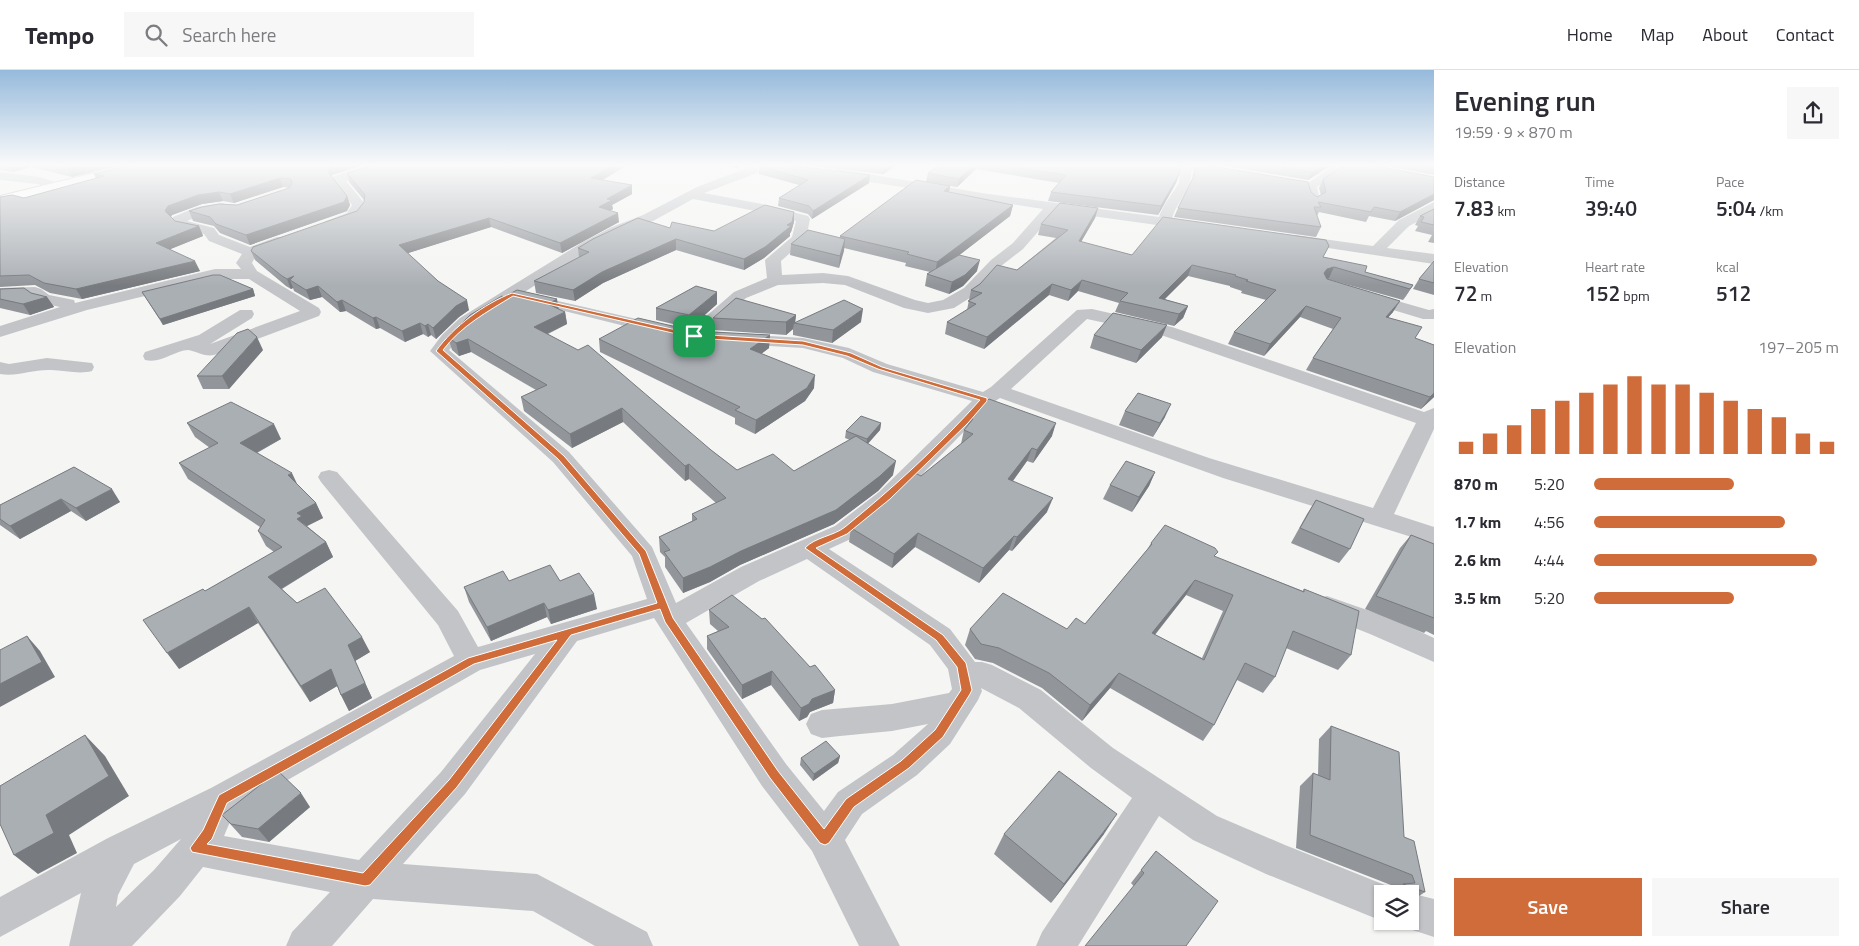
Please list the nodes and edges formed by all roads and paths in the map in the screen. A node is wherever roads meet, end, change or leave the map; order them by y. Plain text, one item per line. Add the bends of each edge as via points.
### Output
1 (359, 205) edge
2 (673, 205) edge
3 (745, 205) edge
4 (1044, 205) edge
5 (1171, 205) edge
6 (1053, 206) junction
7 (1434, 206) edge
8 (235, 209) edge
9 (1165, 222) junction
10 (321, 227) edge
11 (1203, 227) edge
12 (295, 236) edge
13 (1279, 237) edge
14 (1376, 251) junction
15 (250, 252) junction
16 (1434, 260) edge
17 (252, 274) junction
18 (775, 280) junction
19 (35, 292) junction
20 (0, 293) edge
21 (1354, 293) edge
22 (512, 294) junction
23 (82, 306) junction
24 (0, 307) edge
25 (246, 314) dead end
26 (1434, 314) edge
27 (0, 332) edge
28 (694, 336) junction
29 (205, 339) junction
30 (152, 356) dead end
31 (85, 367) dead end
32 (0, 368) edge
33 (991, 395) junction
34 (1431, 417) edge
35 (329, 477) dead end
36 (1380, 517) junction
37 (1434, 536) edge
38 (809, 548) junction
39 (1301, 596) edge
40 (666, 612) junction
41 (568, 633) junction
42 (1434, 651) edge
43 (471, 661) junction
44 (962, 689) junction
45 (822, 724) dead end
46 (1154, 794) junction
47 (223, 799) junction
48 (825, 839) junction
49 (196, 848) junction
50 (121, 851) junction
51 (365, 880) junction
52 (1374, 899) edge
53 (1419, 914) edge
54 (0, 918) edge
55 (1434, 918) edge
56 (89, 946) edge
57 (107, 946) edge
58 (306, 946) edge
59 (633, 946) edge
60 (880, 946) edge
61 (1056, 946) edge

1 - 10 street via 348,219
2 - 22 street via 588,245
3 - 18 street via 803,219 799,238 773,260
4 - 6 street
5 - 9 street
6 - 9 street
6 - 18 street via 1018,246 996,263 970,291 948,304 928,308 910,304 848,281
7 - 14 street via 1429,212 1394,230
8 - 15 street via 202,210 178,220 185,226 209,231 214,238
9 - 11 street
12 - 15 street
13 - 14 street
14 - 16 street
15 - 17 street via 244,263
17 - 23 street via 215,274
17 - 29 street via 313,312 208,351 197,348
18 - 28 street via 740,296
19 - 20 street
19 - 23 street via 44,300
19 - 24 street
21 - 26 street
22 - 28 street
22 - 40 street via 466,322 439,351 561,457 643,553
23 - 27 street
25 - 29 street
28 - 33 street via 803,343 849,354 880,368
29 - 30 street
31 - 32 street via 47,364 9,370
33 - 34 street via 1073,322 1083,314 1092,314 1166,331
33 - 36 street via 1232,474
33 - 38 street via 887,497 844,532
34 - 36 street
35 - 43 street via 448,618
36 - 37 street
38 - 40 street
38 - 44 street via 940,637 962,666
39 - 42 street
40 - 41 street
40 - 48 street via 774,775
41 - 43 street
41 - 51 street via 453,784
43 - 47 street
44 - 45 street via 912,715
44 - 46 street via 982,674 1030,699 1102,758
44 - 48 street via 939,734 905,765 850,803
46 - 52 street via 1204,828
46 - 61 street
47 - 49 street via 207,835
47 - 50 street
48 - 60 street
49 - 51 street
49 - 57 street
50 - 54 street
50 - 56 street via 100,892
51 - 58 street
51 - 59 street via 537,893
53 - 55 street

